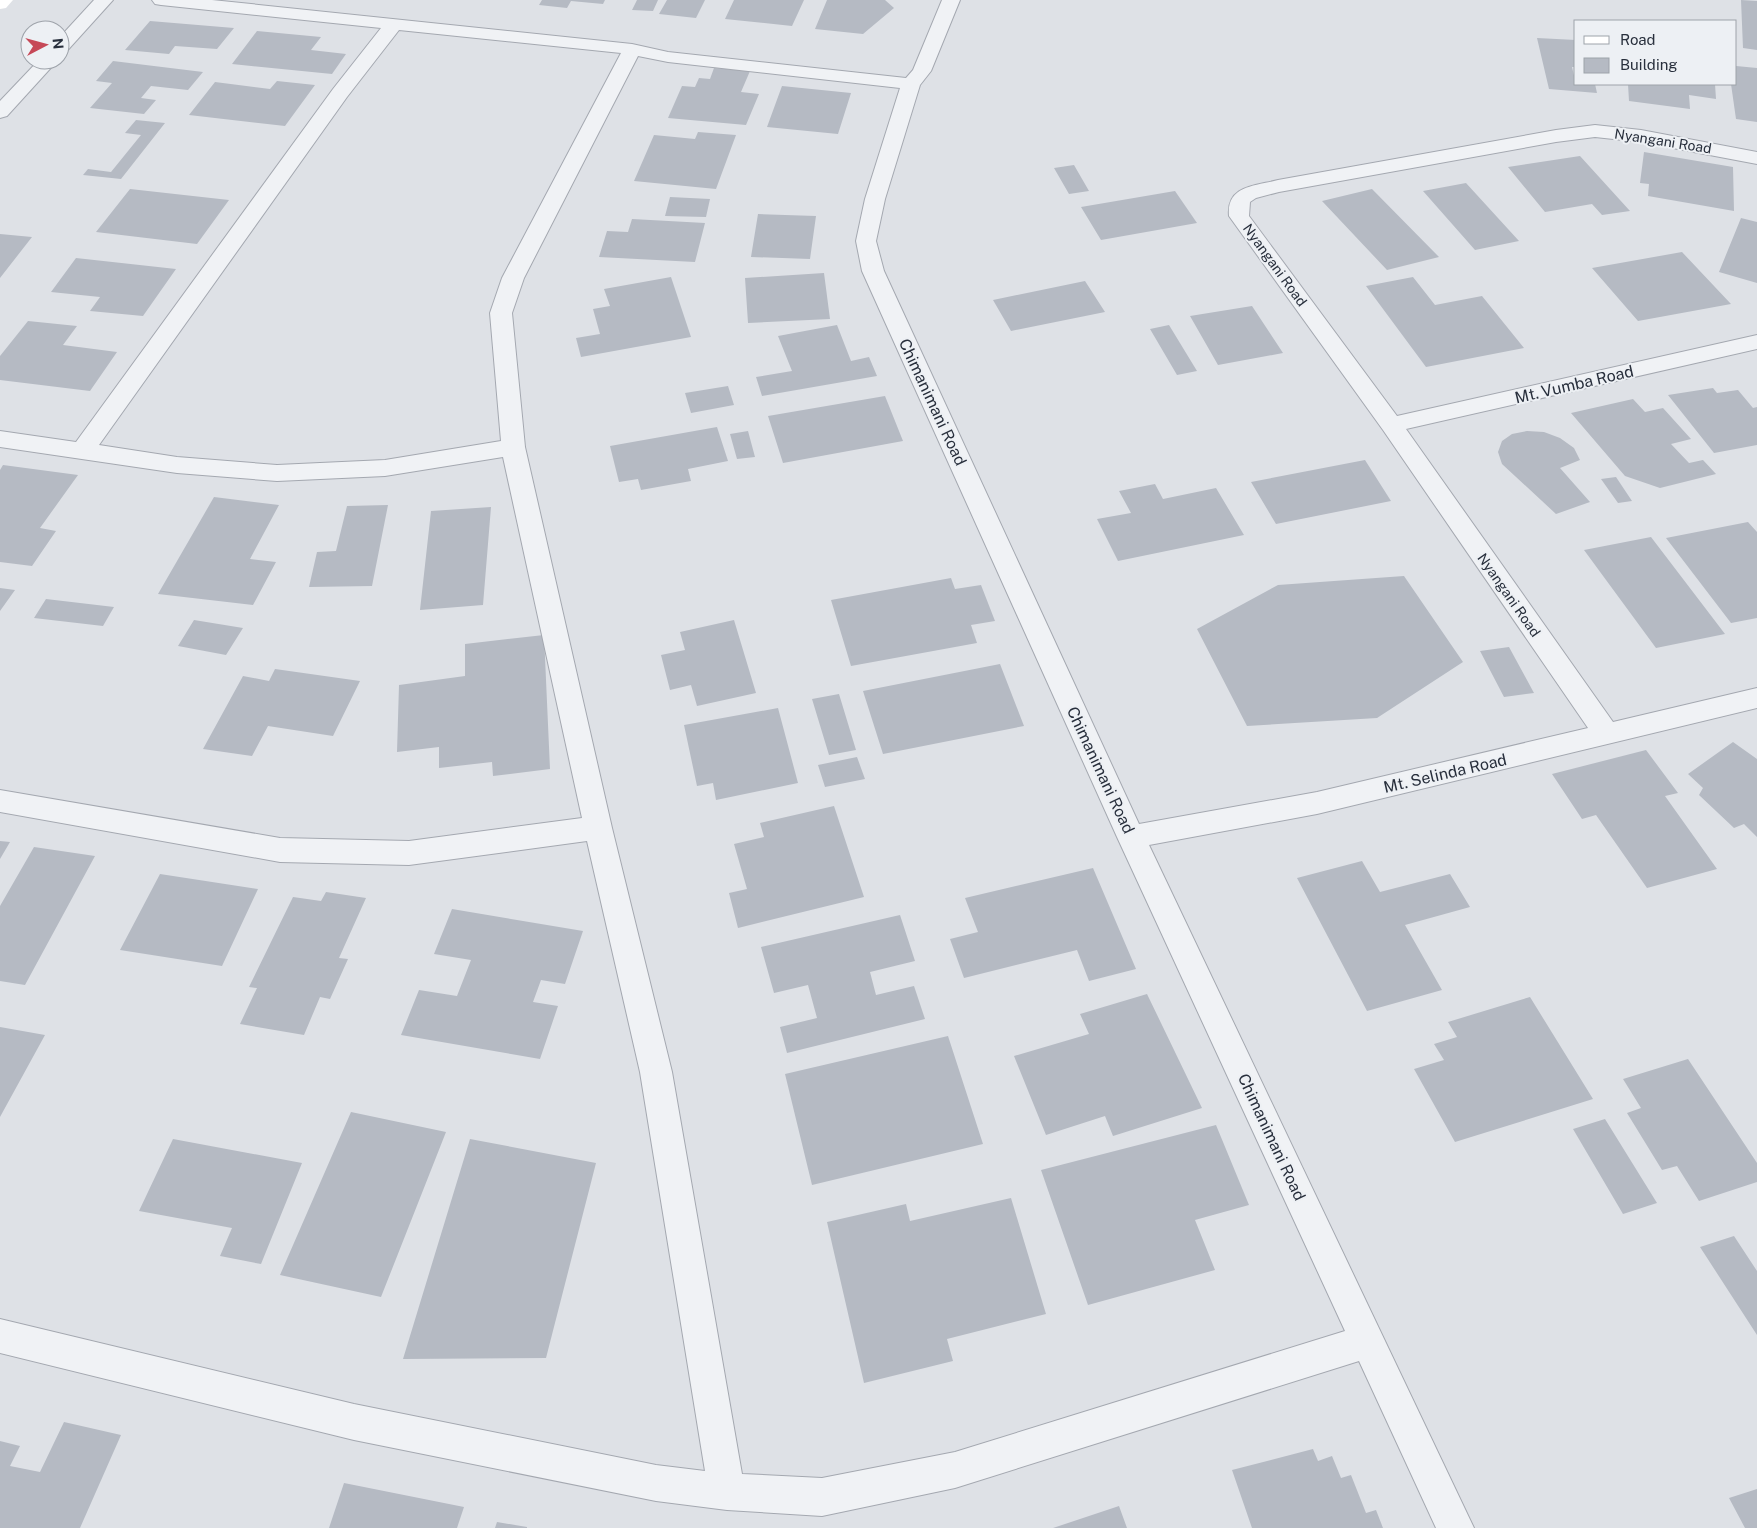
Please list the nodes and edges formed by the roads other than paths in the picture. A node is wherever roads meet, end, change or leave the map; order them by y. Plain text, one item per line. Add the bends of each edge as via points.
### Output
1 (4, 0) edge
2 (104, 0) edge
3 (162, 0) edge
4 (951, 0) edge
5 (0, 4) edge
6 (394, 24) junction
7 (70, 37) edge
8 (632, 49) junction
9 (40, 70) edge
10 (910, 84) junction
11 (0, 112) edge
12 (1757, 158) edge
13 (1757, 342) edge
14 (1391, 425) junction
15 (0, 439) edge
16 (513, 447) junction
17 (83, 450) junction
18 (1757, 698) edge
19 (1607, 734) junction
20 (0, 801) edge
21 (598, 828) junction
22 (1131, 837) junction
23 (0, 1336) edge
24 (1368, 1341) junction
25 (726, 1492) junction
26 (1455, 1528) edge

1 - 5 street
2 - 7 street
3 - 6 street
4 - 10 street, Chimanimani Road via 922,71
6 - 8 street
6 - 17 street via 340,93
8 - 10 street via 668,57
8 - 16 street via 513,278 501,313
9 - 11 street
10 - 22 street, Chimanimani Road via 875,199 866,241 873,271
12 - 14 street, Nyangani Road via 1641,136 1595,131 1244,195 1238,200 1239,216
13 - 14 street, Mt. Vumba Road
14 - 19 street, Nyangani Road
15 - 17 street
16 - 17 street via 386,468 277,473 177,465
16 - 21 street
18 - 19 street, Mt. Selinda Road
19 - 22 street, Mt. Selinda Road via 1317,803
20 - 21 street via 280,850 409,853
21 - 25 street via 656,1072
22 - 24 street, Chimanimani Road
23 - 25 street via 354,1422 656,1483
24 - 25 street via 955,1470 822,1496
24 - 26 street, Chimanimani Road

